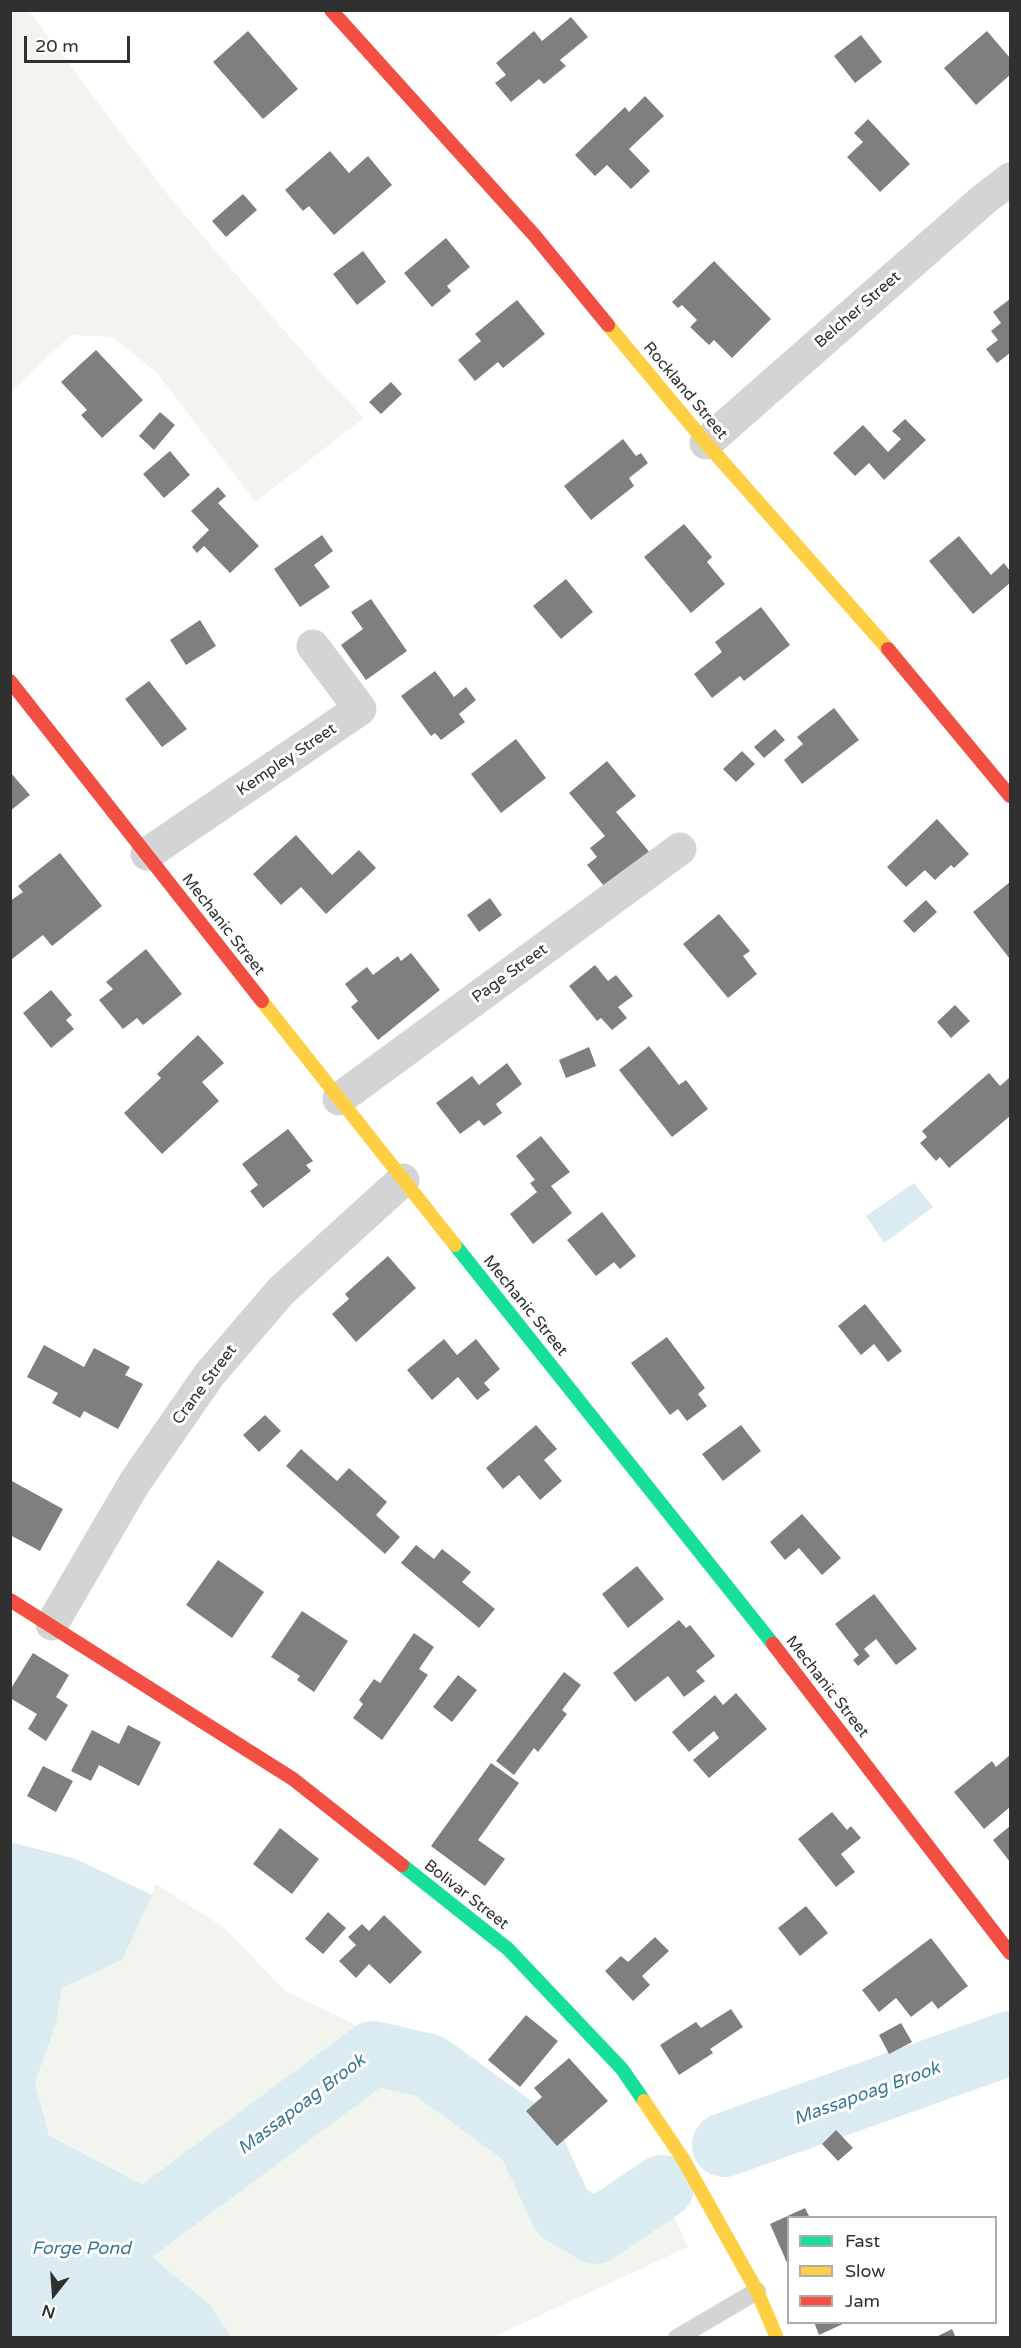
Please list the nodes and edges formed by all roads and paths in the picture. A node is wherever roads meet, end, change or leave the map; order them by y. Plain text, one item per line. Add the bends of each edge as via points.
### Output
1 (331, 10) edge
2 (1011, 179) edge
3 (706, 443) junction
4 (313, 645) dead end
5 (10, 681) edge
6 (1011, 796) edge
7 (680, 849) dead end
8 (147, 854) junction
9 (339, 1099) junction
10 (402, 1180) junction
11 (10, 1600) edge
12 (52, 1624) junction
13 (1007, 1940) edge
14 (757, 2291) junction
15 (676, 2337) edge
16 (777, 2337) edge

1 - 3 street, Rockland Street via 534,236
2 - 3 street, Belcher Street
3 - 6 street, Rockland Street via 915,680
4 - 8 street, Kempley Street via 360,710
5 - 8 street, Mechanic Street
7 - 9 street, Page Street
8 - 9 street, Mechanic Street
9 - 10 street, Mechanic Street
10 - 12 street, Crane Street via 281,1292 209,1375 135,1482
10 - 13 street, Mechanic Street
11 - 12 street, Bolivar Street
12 - 14 street, Bolivar Street via 293,1779 508,1949 622,2069 682,2158
14 - 15 lane
14 - 16 street, Bolivar Street

